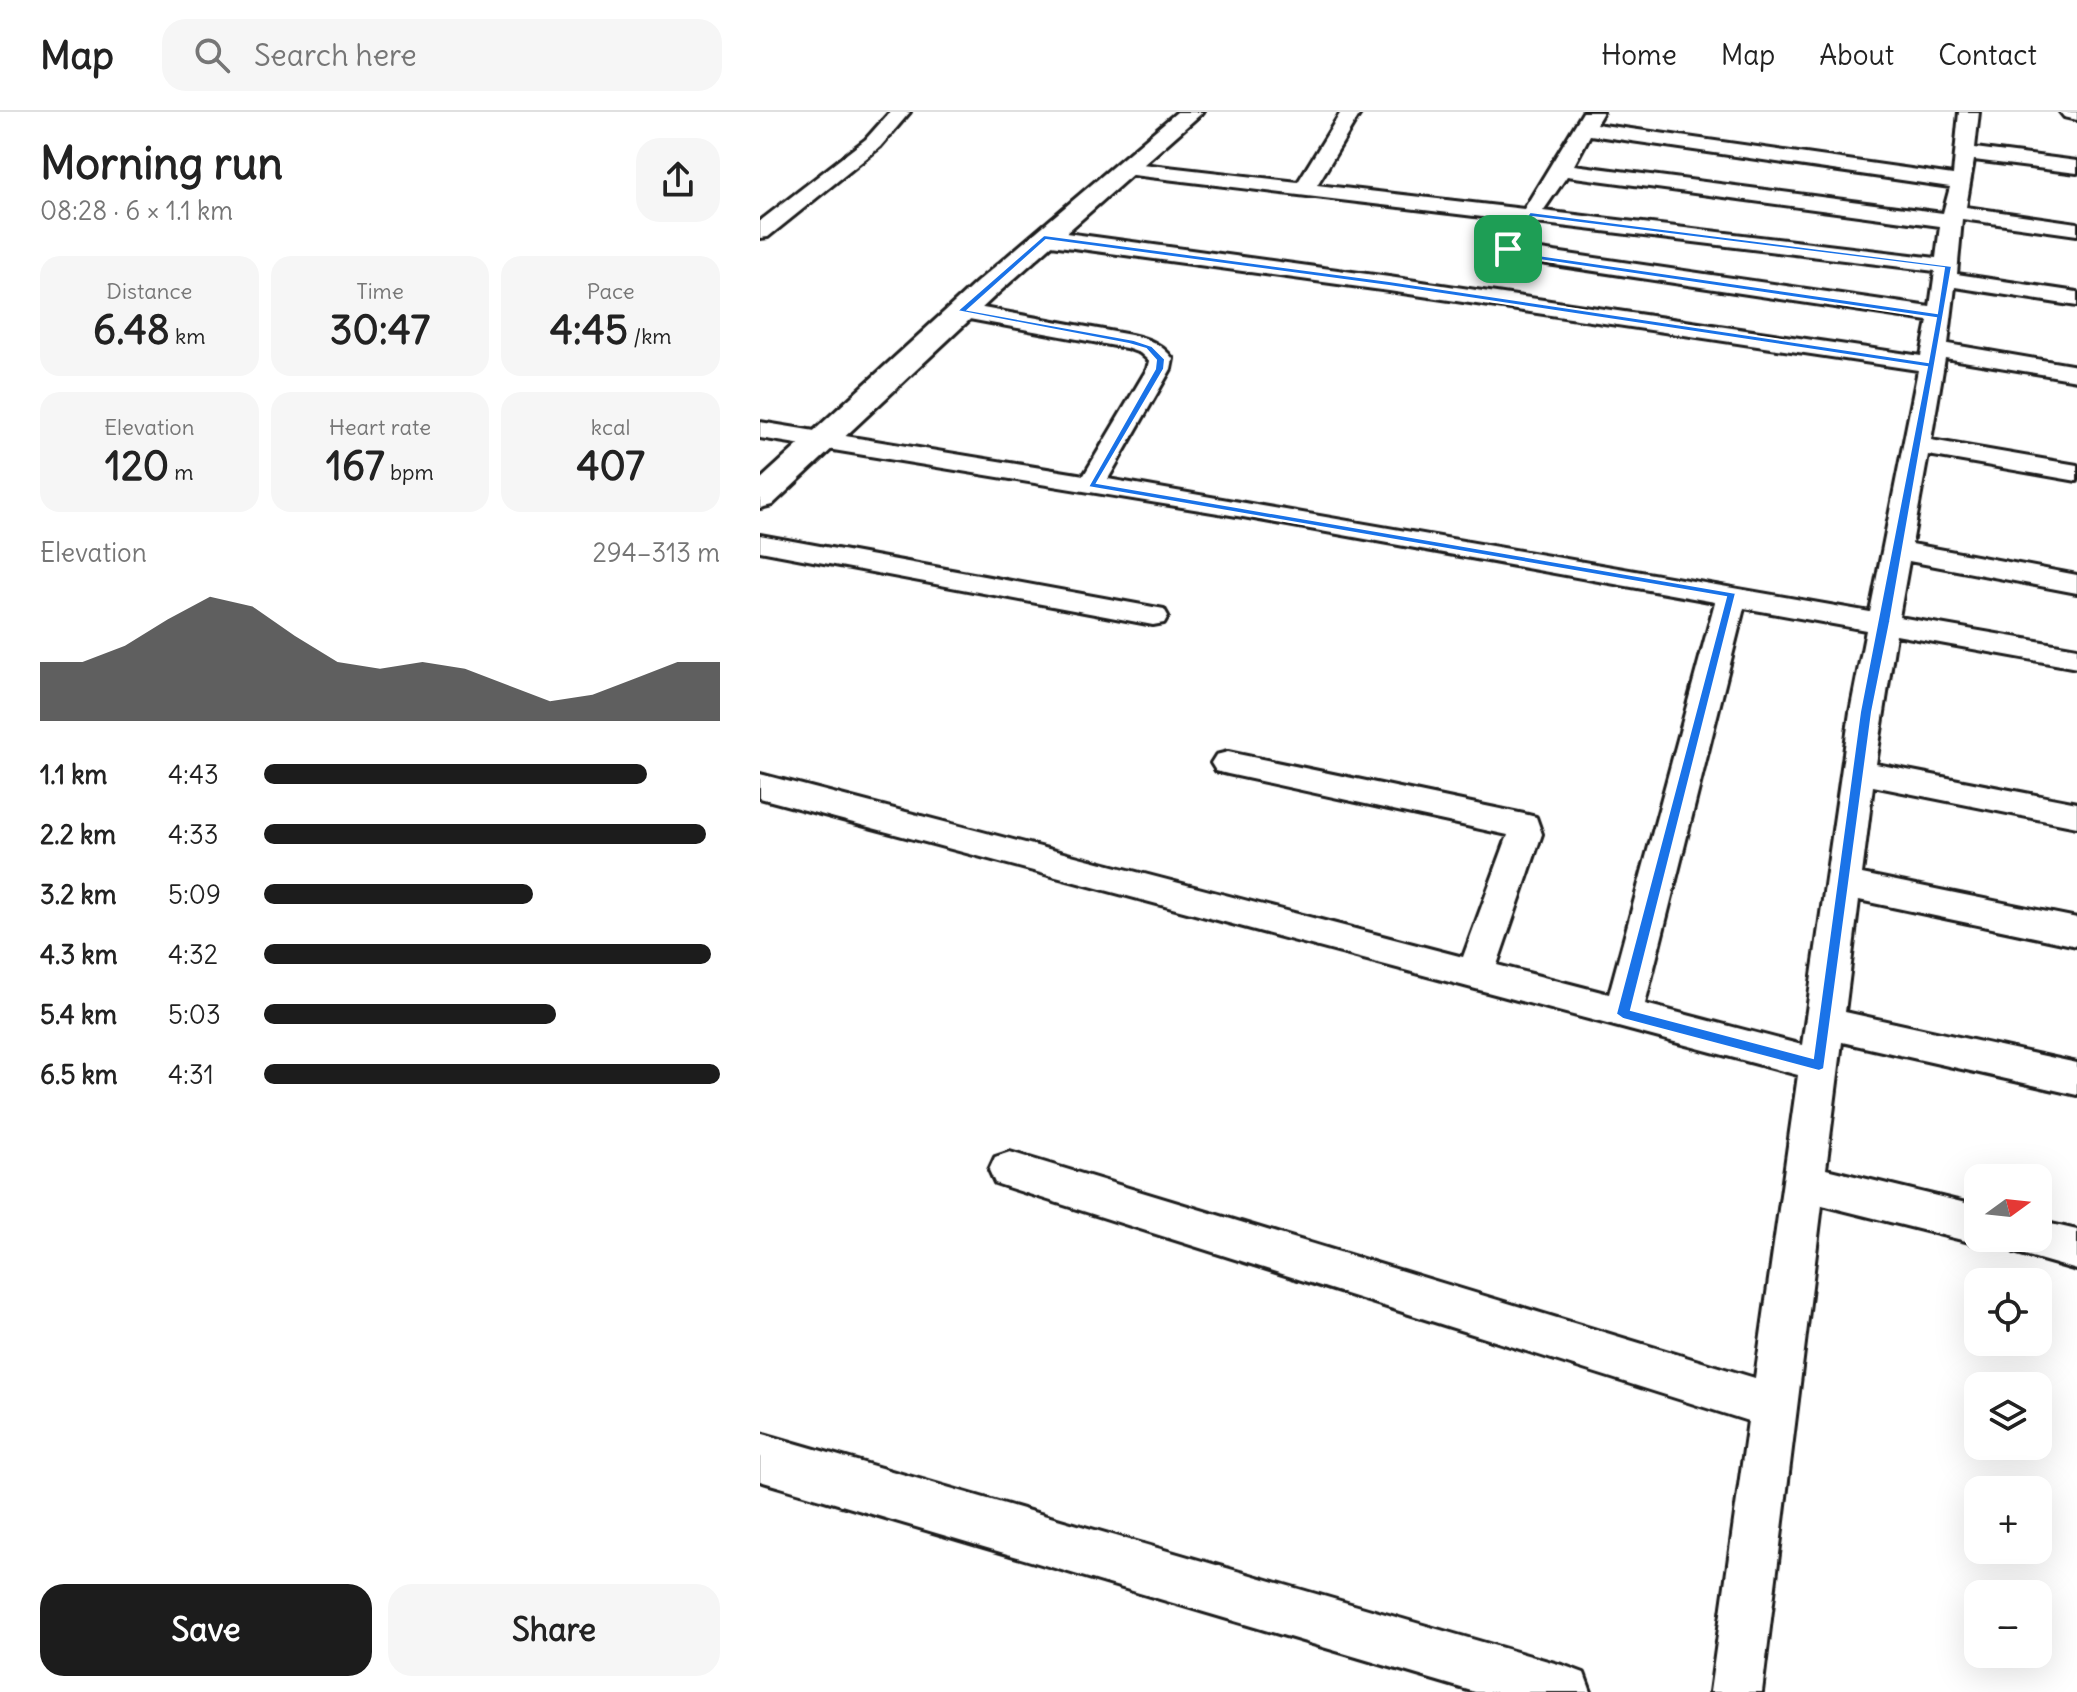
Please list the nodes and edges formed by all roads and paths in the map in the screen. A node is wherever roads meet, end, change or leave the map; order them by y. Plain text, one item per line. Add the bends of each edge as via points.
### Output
1 (900, 112) edge
2 (1191, 112) edge
3 (1351, 112) edge
4 (1969, 112) edge
5 (1589, 120) edge
6 (2077, 167) edge
7 (1124, 168) junction
8 (1561, 169) junction
9 (1304, 189) junction
10 (1958, 192) junction
11 (1530, 215) junction
12 (2077, 229) edge
13 (760, 232) edge
14 (1044, 237) junction
15 (1947, 273) junction
16 (2077, 299) edge
17 (961, 311) junction
18 (1936, 343) junction
19 (2077, 373) edge
20 (760, 430) edge
21 (821, 441) junction
22 (1917, 445) junction
23 (2077, 473) edge
24 (1091, 485) junction
25 (760, 498) edge
26 (760, 543) edge
27 (1897, 550) junction
28 (2077, 584) edge
29 (1732, 595) junction
30 (1153, 616) dead end
31 (1885, 622) junction
32 (2077, 658) edge
33 (1228, 763) dead end
34 (1858, 772) junction
35 (760, 786) edge
36 (2077, 815) edge
37 (1843, 883) junction
38 (2077, 932) edge
39 (1475, 975) junction
40 (1623, 1014) junction
41 (1825, 1023) junction
42 (1819, 1065) junction
43 (2077, 1079) edge
44 (1010, 1170) dead end
45 (1804, 1182) junction
46 (1964, 1222) edge
47 (2052, 1244) edge
48 (2077, 1250) edge
49 (1775, 1407) junction
50 (760, 1457) edge
51 (1565, 1692) edge
52 (1736, 1692) edge

1 - 13 street via 873,143
2 - 7 street
3 - 9 street
4 - 10 street
5 - 8 street
5 - 10 street
6 - 10 street
7 - 9 street
7 - 14 street
8 - 10 street
8 - 11 street
9 - 11 street
10 - 12 street
10 - 15 street
11 - 15 street
11 - 18 street via 1509,252
14 - 17 street
14 - 18 street via 1389,284
15 - 16 street
15 - 18 street
17 - 21 street
17 - 24 street via 1131,342 1161,359
18 - 19 street
18 - 22 street
20 - 21 street
21 - 24 street
21 - 25 street
22 - 23 street
22 - 27 street
24 - 29 street
26 - 30 street
27 - 28 street
27 - 31 street
29 - 31 street
29 - 40 street
31 - 32 street
31 - 34 street
33 - 39 street via 1524,826
34 - 36 street
34 - 37 street
35 - 39 street
37 - 38 street
37 - 41 street
39 - 40 street
40 - 42 street
41 - 42 street
41 - 43 street
42 - 45 street
44 - 49 street
45 - 46 street
45 - 49 street
47 - 48 street
49 - 52 street
50 - 51 street

